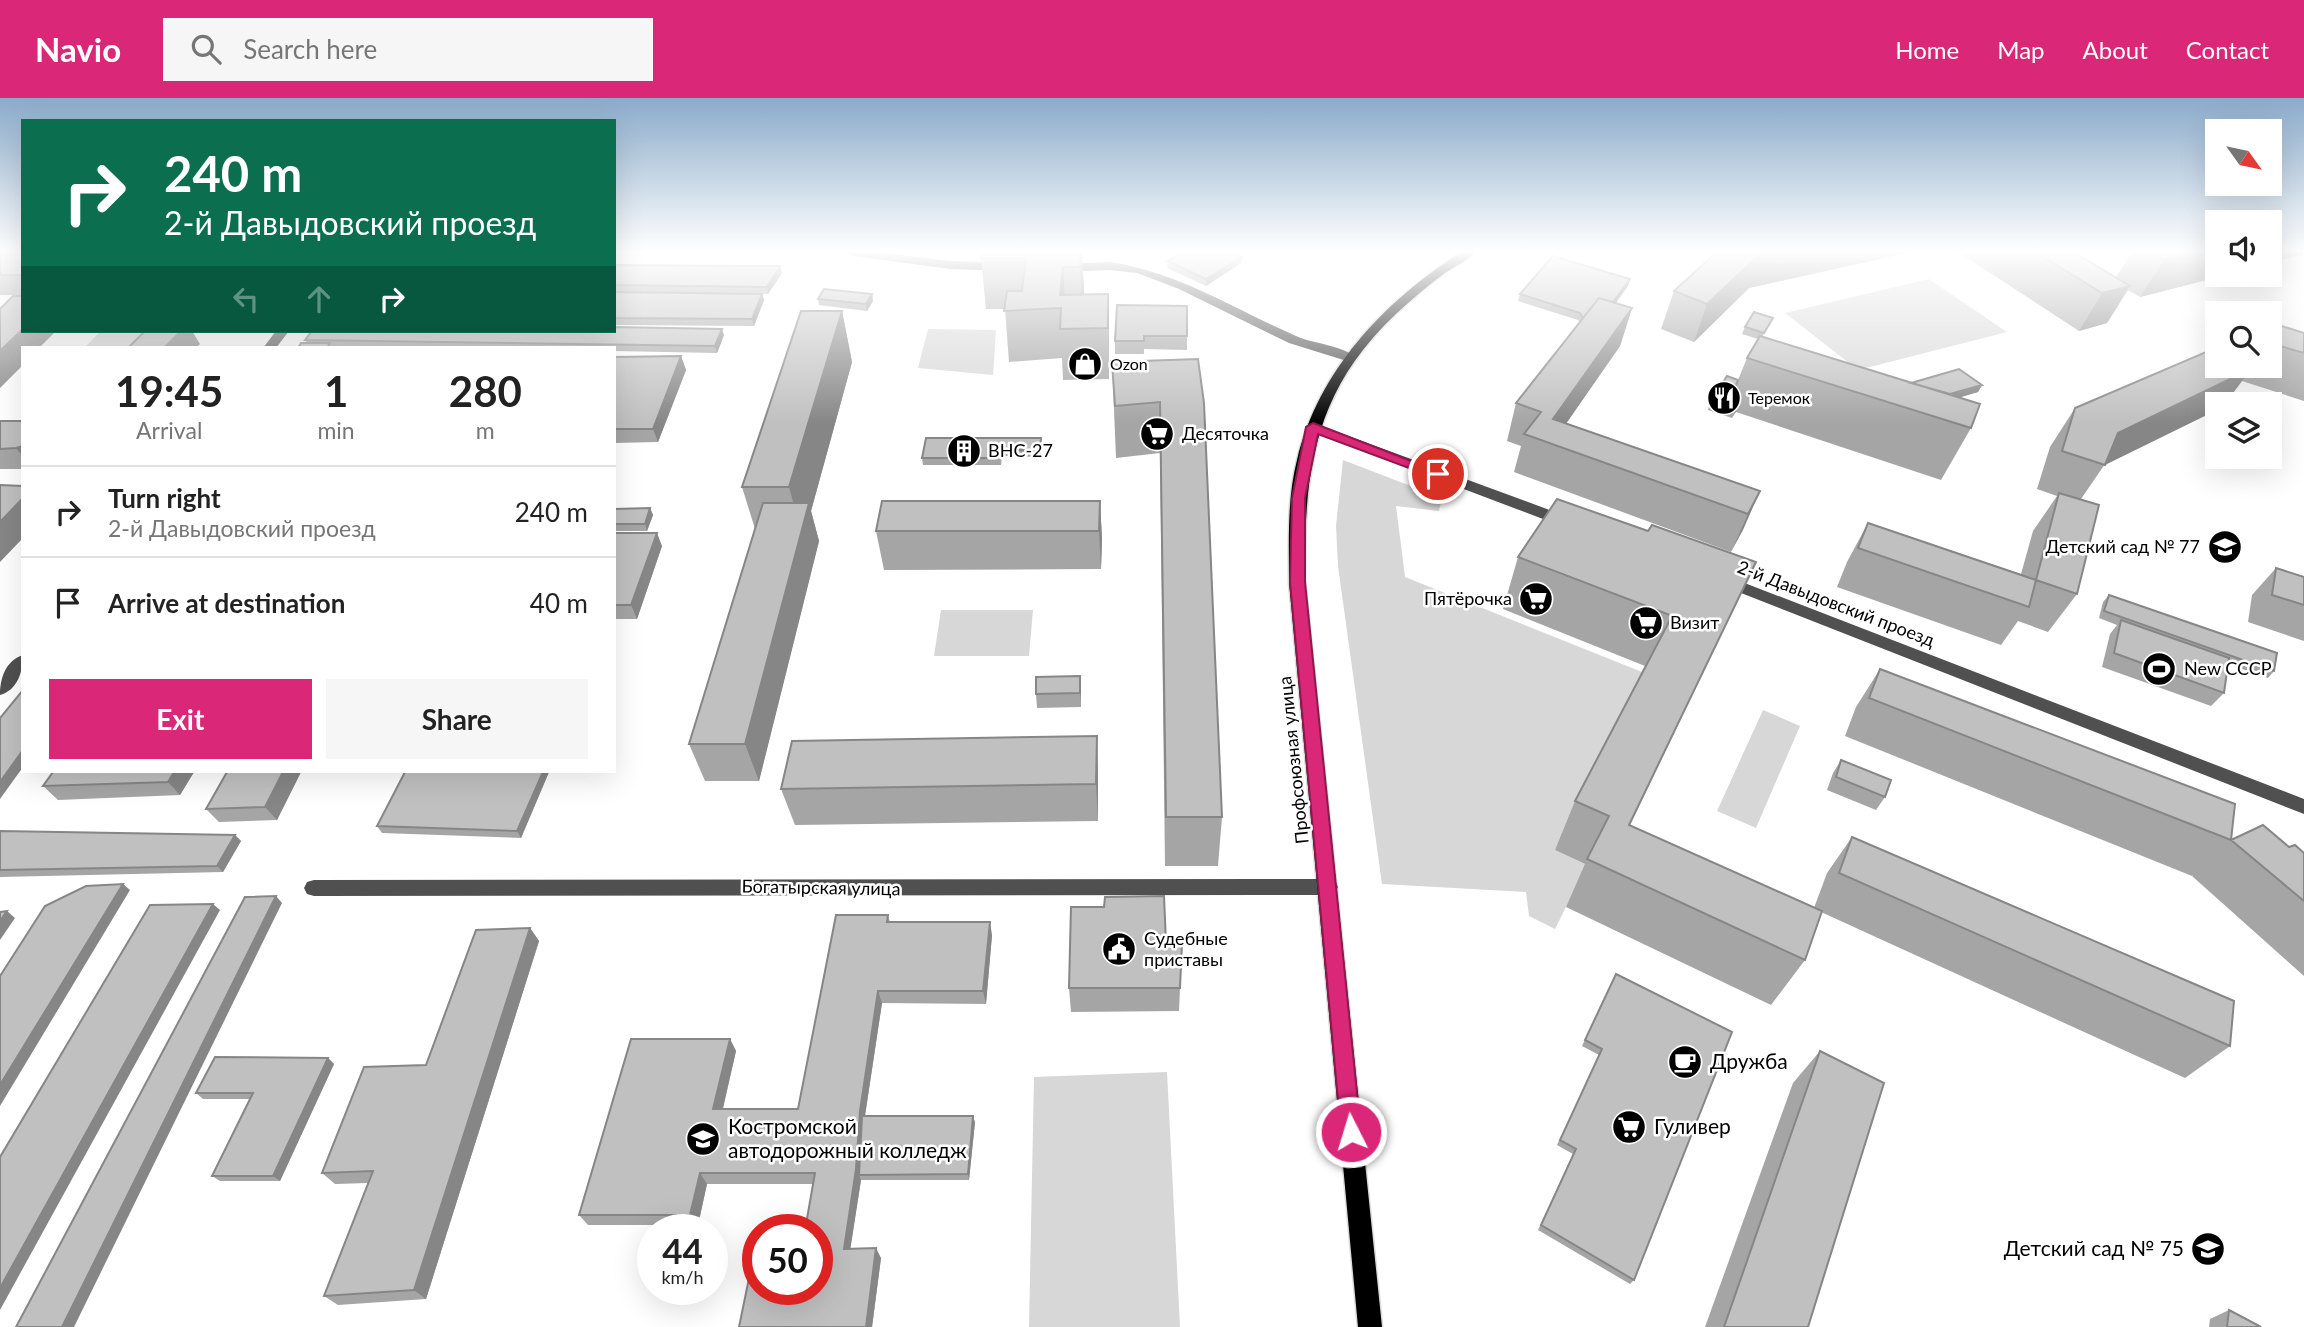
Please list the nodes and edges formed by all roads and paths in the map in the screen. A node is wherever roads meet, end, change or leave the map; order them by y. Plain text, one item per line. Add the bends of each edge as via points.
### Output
1 (1230, 309) edge
2 (1396, 309) edge
3 (1350, 358) junction
4 (1313, 427) junction
5 (1587, 529) edge
6 (1704, 573) edge
7 (21, 663) edge
8 (0, 689) edge
9 (2304, 807) edge
10 (1328, 887) junction
11 (314, 888) dead end
12 (1370, 1327) edge

1 - 3 street via 1294,341
2 - 3 main road, Профсоюзная улица
3 - 4 main road, Профсоюзная улица
4 - 5 street
4 - 10 main road, Профсоюзная улица via 1298,498 1297,582
6 - 9 street, 2-й Давыдовский проезд
7 - 8 street
10 - 11 street, Богатырская улица
10 - 12 main road, Профсоюзная улица

